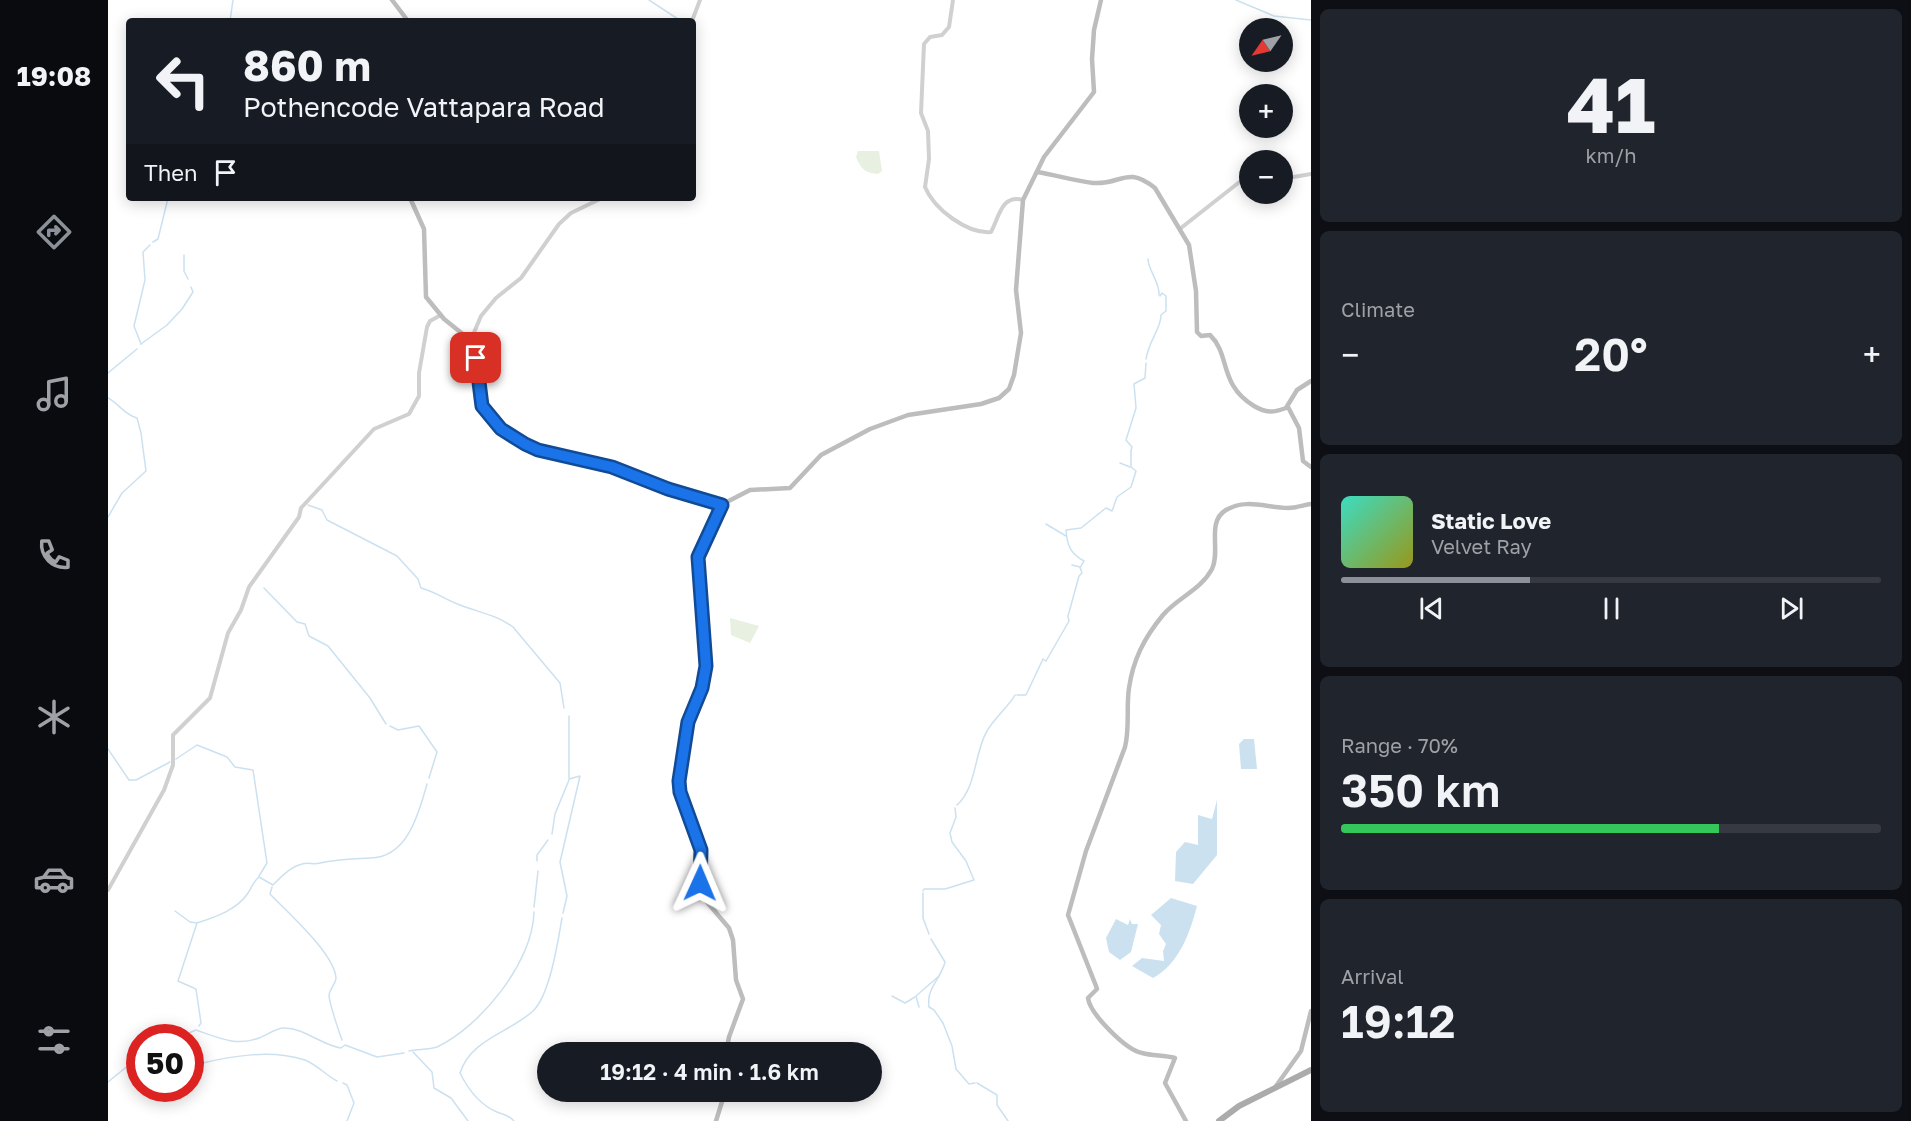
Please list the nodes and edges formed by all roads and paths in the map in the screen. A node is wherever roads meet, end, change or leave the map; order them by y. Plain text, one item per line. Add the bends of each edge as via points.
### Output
1 (392, 0) edge
2 (700, 0) edge
3 (953, 0) edge
4 (1101, 0) edge
5 (406, 18) edge
6 (693, 18) edge
7 (1037, 172) junction
8 (1311, 174) edge
9 (1293, 177) edge
10 (1239, 182) edge
11 (1023, 200) junction
12 (411, 201) edge
13 (596, 201) edge
14 (1181, 228) junction
15 (438, 316) junction
16 (470, 342) junction
17 (1311, 381) edge
18 (1288, 407) junction
19 (1311, 467) edge
20 (1311, 504) edge
21 (722, 505) junction
22 (108, 890) edge
23 (1311, 1011) edge
24 (728, 1042) edge
25 (1311, 1070) edge
26 (1273, 1089) junction
27 (722, 1102) edge
28 (716, 1121) edge
29 (1186, 1121) edge
30 (1219, 1121) edge

1 - 5 main road
2 - 6 street
3 - 11 street via 949,27 942,35 930,36 924,44 921,113 928,131 929,156 925,187 955,221 983,233 991,232 1008,200
4 - 7 main road via 1094,30 1094,92 1044,157
7 - 11 main road
7 - 14 main road via 1093,183 1130,175 1142,179 1155,188
8 - 9 street
10 - 14 street
11 - 21 main road via 1016,290 1020,344 1014,375 1004,394 981,404 891,420 821,455 790,488 750,490
12 - 15 main road via 424,229 426,297
13 - 16 street via 559,224 521,279 480,316
14 - 18 main road via 1194,272 1197,332 1210,335 1216,342 1232,386 1245,400 1266,413
15 - 16 main road
15 - 22 street via 427,327 419,396 408,414 374,429 355,447 300,508 298,518 249,587 228,633 210,698 173,735 173,765 164,790
16 - 21 main road via 482,406 501,429 538,450 612,467
17 - 18 main road via 1297,390
18 - 19 main road via 1299,428 1303,461
20 - 29 main road via 1289,508 1242,503 1223,511 1215,524 1213,567 1199,587 1165,613 1139,649 1128,687 1125,747 1086,851 1068,915 1097,989 1088,998 1089,1003 1107,1027 1140,1053 1175,1058 1165,1083
21 - 24 main road via 698,557 706,666 688,722 679,781 701,850 701,895 729,928 733,940 736,980 743,999
23 - 26 main road via 1301,1051
25 - 26 main road
26 - 30 main road
27 - 28 main road

